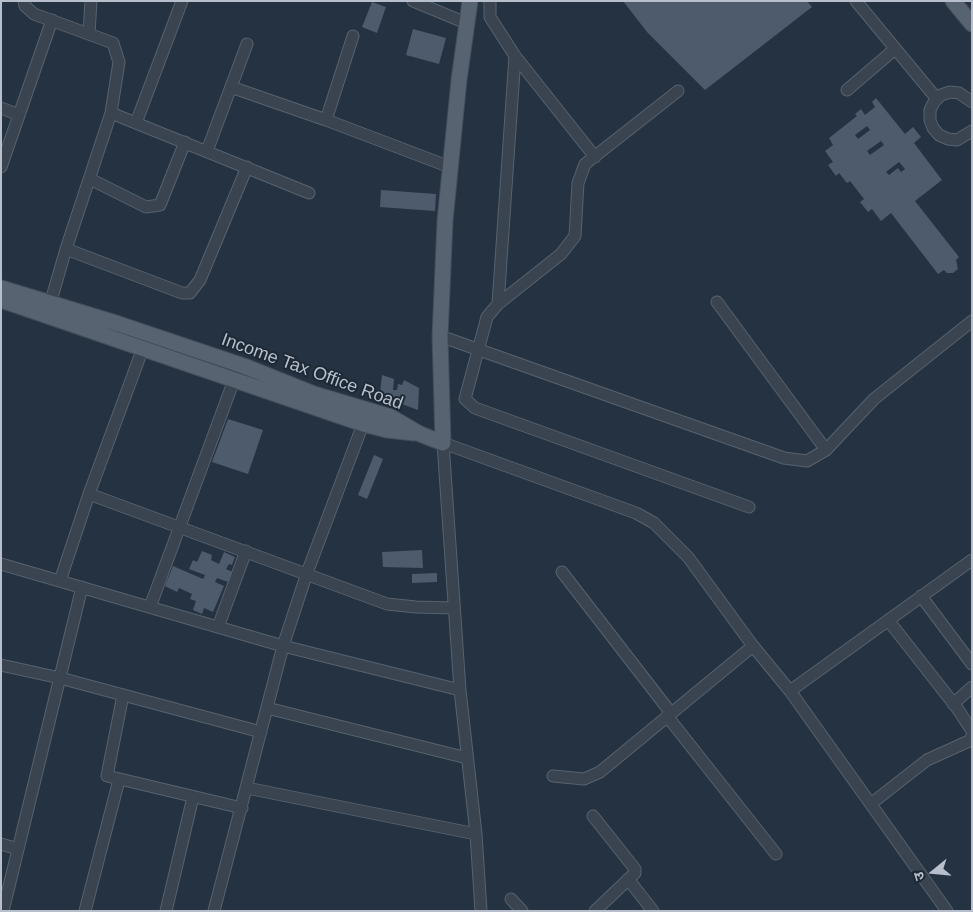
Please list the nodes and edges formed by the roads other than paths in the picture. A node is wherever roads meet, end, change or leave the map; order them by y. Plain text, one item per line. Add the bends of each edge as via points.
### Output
1 (24, 1) edge
2 (91, 1) edge
3 (182, 1) edge
4 (413, 1) edge
5 (470, 1) edge
6 (490, 1) edge
7 (856, 1) edge
8 (953, 1) edge
9 (52, 20) junction
10 (466, 23) junction
11 (972, 24) edge
12 (89, 34) junction
13 (354, 36) dead end
14 (247, 44) dead end
15 (895, 49) junction
16 (514, 56) junction
17 (230, 87) junction
18 (847, 90) dead end
19 (678, 91) dead end
20 (937, 99) junction
21 (971, 100) edge
22 (1, 108) edge
23 (111, 112) junction
24 (19, 115) junction
25 (326, 120) junction
26 (136, 123) junction
27 (970, 137) edge
28 (185, 142) junction
29 (207, 151) junction
30 (595, 157) junction
31 (1, 167) edge
32 (247, 167) junction
33 (450, 167) junction
34 (90, 179) junction
35 (309, 192) dead end
36 (66, 249) junction
37 (1, 288) edge
38 (1, 300) edge
39 (717, 302) dead end
40 (50, 304) junction
41 (498, 304) junction
42 (972, 321) edge
43 (440, 336) junction
44 (143, 348) junction
45 (478, 349) junction
46 (234, 380) junction
47 (362, 424) junction
48 (420, 434) junction
49 (443, 443) junction
50 (826, 450) junction
51 (89, 494) junction
52 (749, 507) dead end
53 (180, 527) junction
54 (246, 551) junction
55 (972, 560) edge
56 (1, 564) edge
57 (562, 572) dead end
58 (308, 573) junction
59 (60, 581) junction
60 (82, 588) junction
61 (921, 596) junction
62 (150, 607) junction
63 (454, 608) junction
64 (888, 620) junction
65 (218, 627) junction
66 (284, 646) junction
67 (753, 646) junction
68 (972, 664) edge
69 (1, 665) edge
70 (60, 678) junction
71 (972, 687) edge
72 (460, 690) junction
73 (790, 691) junction
74 (123, 695) junction
75 (953, 704) junction
76 (267, 708) junction
77 (669, 715) junction
78 (261, 732) junction
79 (971, 738) edge
80 (467, 758) junction
81 (553, 776) dead end
82 (119, 780) junction
83 (247, 788) junction
84 (193, 796) junction
85 (872, 803) junction
86 (242, 808) junction
87 (593, 816) dead end
88 (476, 834) junction
89 (1, 844) edge
90 (18, 849) junction
91 (776, 854) dead end
92 (1, 864) edge
93 (13, 867) junction
94 (628, 879) junction
95 (511, 899) dead end
96 (3, 911) edge
97 (85, 911) edge
98 (166, 911) edge
99 (214, 911) edge
100 (481, 911) edge
101 (522, 911) edge
102 (595, 911) edge
103 (653, 911) edge
104 (948, 911) edge

1 - 9 street via 29,11
2 - 12 street
3 - 26 street
4 - 10 street
5 - 10 main road
6 - 16 street via 490,17
7 - 15 street
8 - 11 main road
9 - 12 street
9 - 24 street
10 - 33 main road
12 - 23 street via 113,43 118,51
13 - 25 street
14 - 17 street
15 - 18 street
15 - 20 street
16 - 30 street
16 - 41 street
17 - 25 street
17 - 29 street
19 - 30 street
20 - 21 street via 950,92
20 - 27 street via 930,110 933,128 939,135 957,140
22 - 24 street
23 - 26 street
23 - 34 street
24 - 31 street
25 - 33 street
26 - 28 street
28 - 29 street
28 - 34 street via 160,205 146,207
29 - 32 street
30 - 41 street via 585,164 578,183 575,236 561,254
32 - 35 street
32 - 36 street via 200,280 190,293 182,293
33 - 43 main road
34 - 36 street
36 - 40 street
37 - 40 main road, Income Tax Office Road
38 - 44 main road
39 - 50 street
40 - 48 main road, Income Tax Office Road via 119,324 244,366 314,394 391,417
41 - 45 street via 487,317
42 - 50 street via 874,399
43 - 45 street
43 - 49 main road
44 - 46 main road
44 - 51 street
45 - 50 street via 784,458 807,461
45 - 52 street via 465,399 469,405
46 - 47 main road
46 - 53 street
47 - 48 main road
47 - 58 street
48 - 49 main road, Income Tax Office Road
49 - 63 street
49 - 67 street via 636,513 654,523 688,558
51 - 53 street
51 - 59 street
53 - 54 street
53 - 62 street
54 - 58 street
54 - 65 street
55 - 61 street
56 - 59 street
57 - 77 street
58 - 63 street via 387,604
58 - 66 street
59 - 60 street
60 - 62 street
60 - 70 street
61 - 64 street
61 - 68 street
62 - 65 street
63 - 72 street
64 - 73 street
64 - 75 street
65 - 66 street
66 - 72 street
66 - 76 street
67 - 73 street
67 - 77 street
69 - 70 street
70 - 74 street
70 - 90 street
71 - 75 street
72 - 80 street
73 - 85 street
74 - 78 street
74 - 82 street via 106,772 110,778
75 - 79 street
76 - 78 street
76 - 80 street
77 - 81 street via 593,777
77 - 91 street
78 - 83 street
79 - 85 street via 927,760
80 - 88 street
82 - 84 street
82 - 97 street
83 - 86 street
83 - 88 street
84 - 86 street
84 - 98 street
85 - 104 street
86 - 99 street
87 - 94 street via 633,864 635,873
88 - 100 street
89 - 90 street
90 - 93 street
92 - 93 street
93 - 96 street
94 - 102 street
94 - 103 street
95 - 101 street

